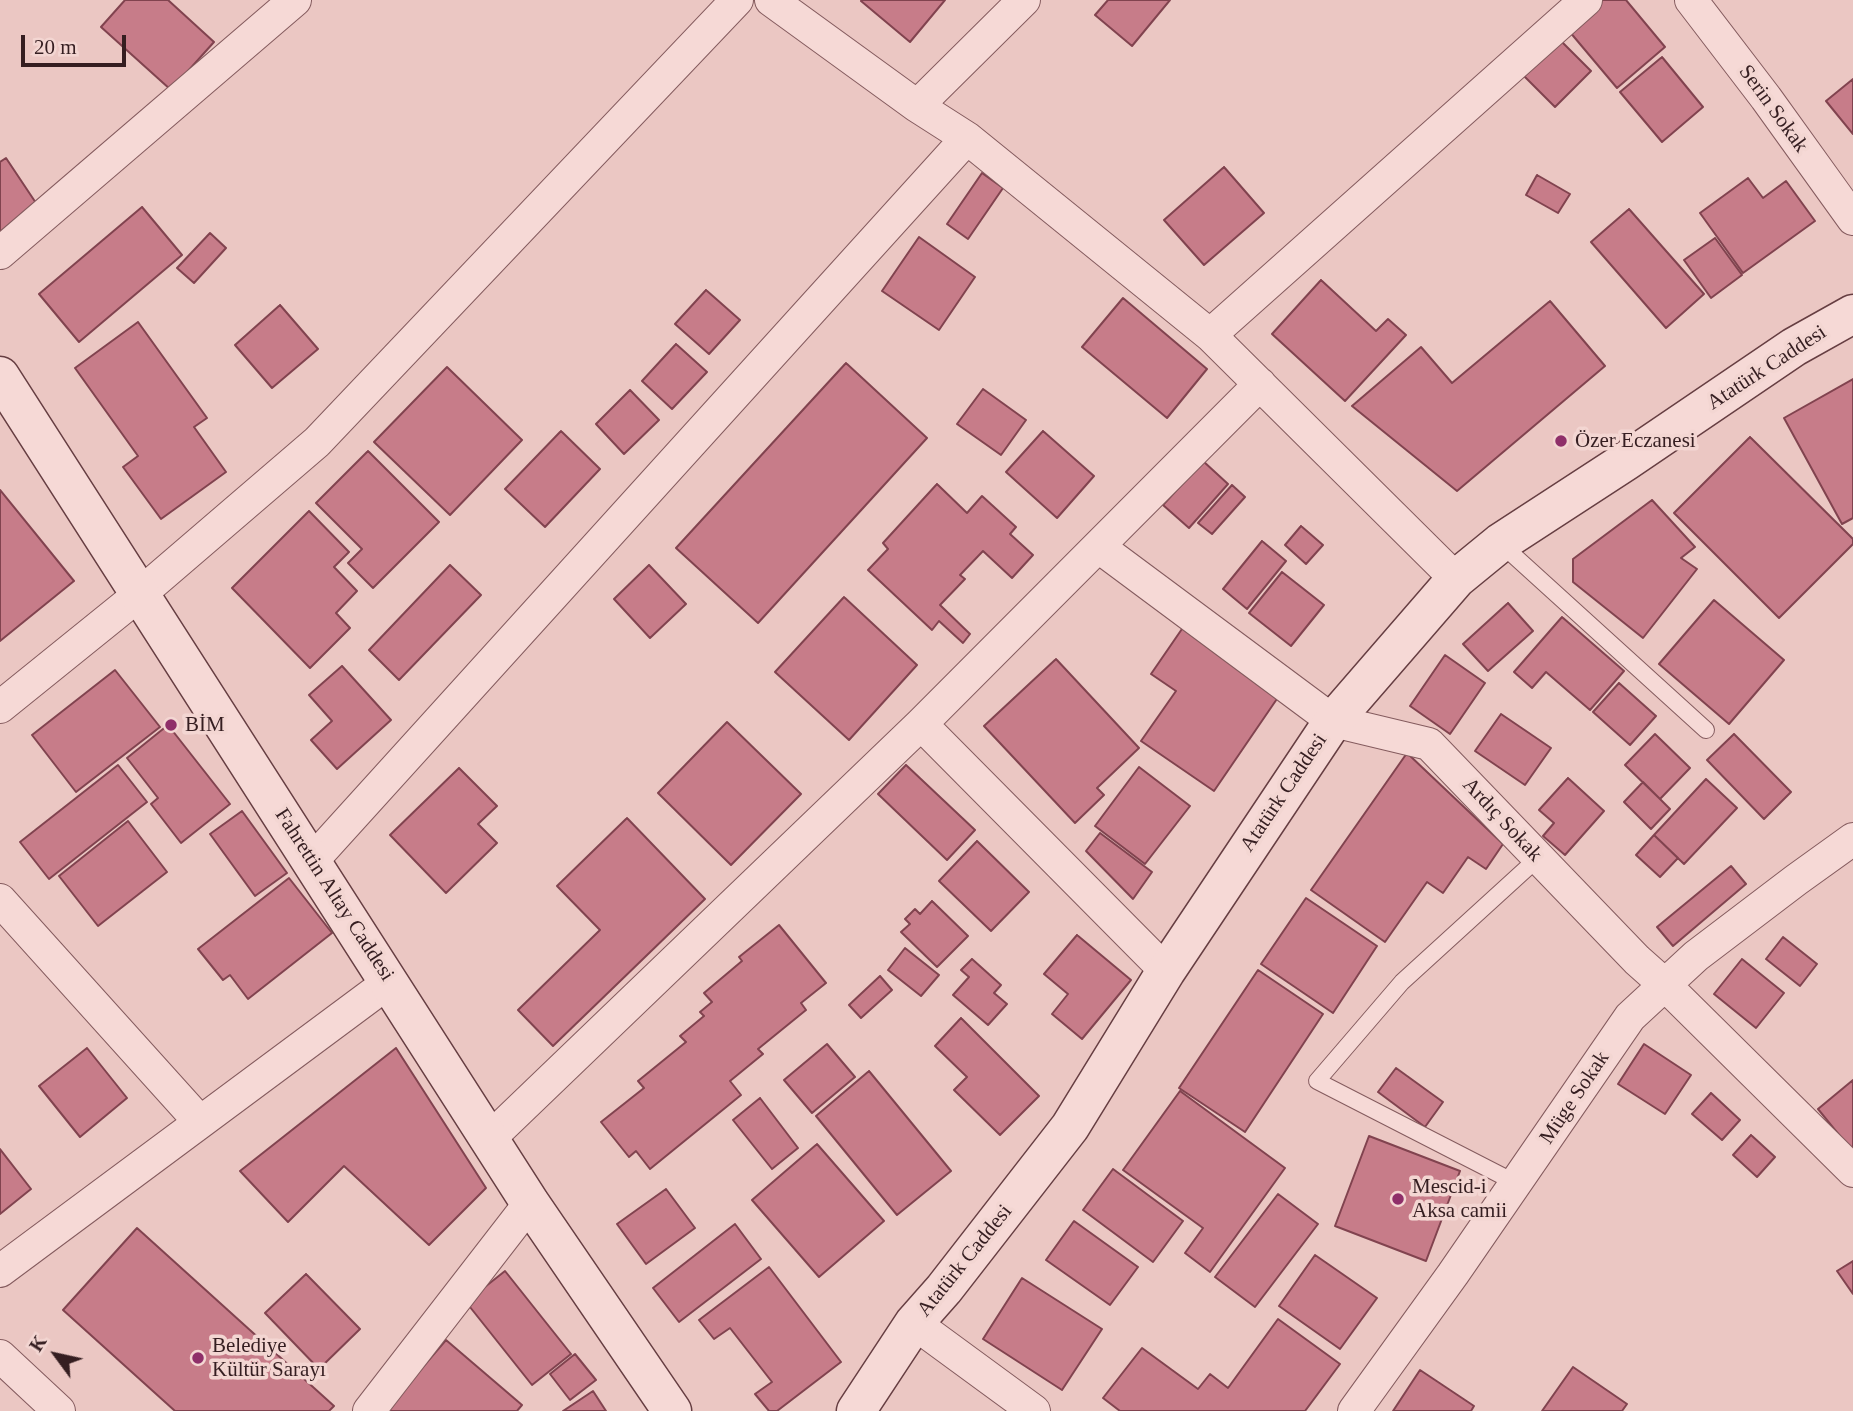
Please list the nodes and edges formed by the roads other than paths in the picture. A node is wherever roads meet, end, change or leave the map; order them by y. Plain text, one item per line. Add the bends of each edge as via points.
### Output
1 (296, 0) edge
2 (737, 0) edge
3 (771, 0) edge
4 (1024, 0) edge
5 (1586, 0) edge
6 (1690, 0) edge
7 (917, 106) junction
8 (967, 138) junction
9 (1853, 219) edge
10 (0, 253) edge
11 (1853, 314) edge
12 (1210, 335) junction
13 (0, 376) edge
14 (1260, 384) junction
15 (1500, 543) junction
16 (1099, 547) junction
17 (1456, 579) junction
18 (140, 594) junction
19 (0, 707) edge
20 (1332, 721) junction
21 (922, 724) junction
22 (1706, 730) dead end
23 (1853, 839) edge
24 (1538, 858) junction
25 (312, 861) junction
26 (0, 900) edge
27 (1166, 971) junction
28 (389, 982) junction
29 (1664, 984) junction
30 (200, 1122) junction
31 (489, 1139) junction
32 (1853, 1171) edge
33 (1516, 1183) junction
34 (530, 1203) junction
35 (0, 1271) edge
36 (914, 1324) junction
37 (0, 1356) edge
38 (59, 1411) edge
39 (369, 1411) edge
40 (672, 1411) edge
41 (856, 1411) edge
42 (1034, 1411) edge
43 (1354, 1411) edge

1 - 10 street
2 - 18 street via 317,442
3 - 7 street
4 - 7 street
5 - 12 street
6 - 9 street, Serin Sokak
7 - 8 street
8 - 12 street
8 - 25 street
11 - 15 street, Atatürk Caddesi via 1794,347
12 - 14 street
13 - 18 street, Fahrettin Altay Caddesi
14 - 16 street
14 - 17 street
15 - 17 street, Atatürk Caddesi
15 - 22 lane
16 - 20 street, Ardıç Sokak
16 - 21 street
17 - 20 street, Atatürk Caddesi
18 - 19 street
18 - 25 street, Fahrettin Altay Caddesi
20 - 24 street, Ardıç Sokak via 1429,744
20 - 27 street, Atatürk Caddesi
21 - 27 street
21 - 31 street
23 - 29 street, Müge Sokak
24 - 29 street, Ardıç Sokak
24 - 33 lane via 1402,982 1317,1081
25 - 28 street, Fahrettin Altay Caddesi
26 - 30 street
27 - 36 street, Atatürk Caddesi via 1070,1127
28 - 30 street
28 - 31 street, Fahrettin Altay Caddesi
29 - 32 street, Ardıç Sokak
29 - 33 street, Müge Sokak via 1630,1017
30 - 35 street
31 - 34 street, Fahrettin Altay Caddesi
33 - 43 street, Müge Sokak
34 - 39 street
34 - 40 street, Fahrettin Altay Caddesi
36 - 41 street, Atatürk Caddesi
36 - 42 street
37 - 38 street

